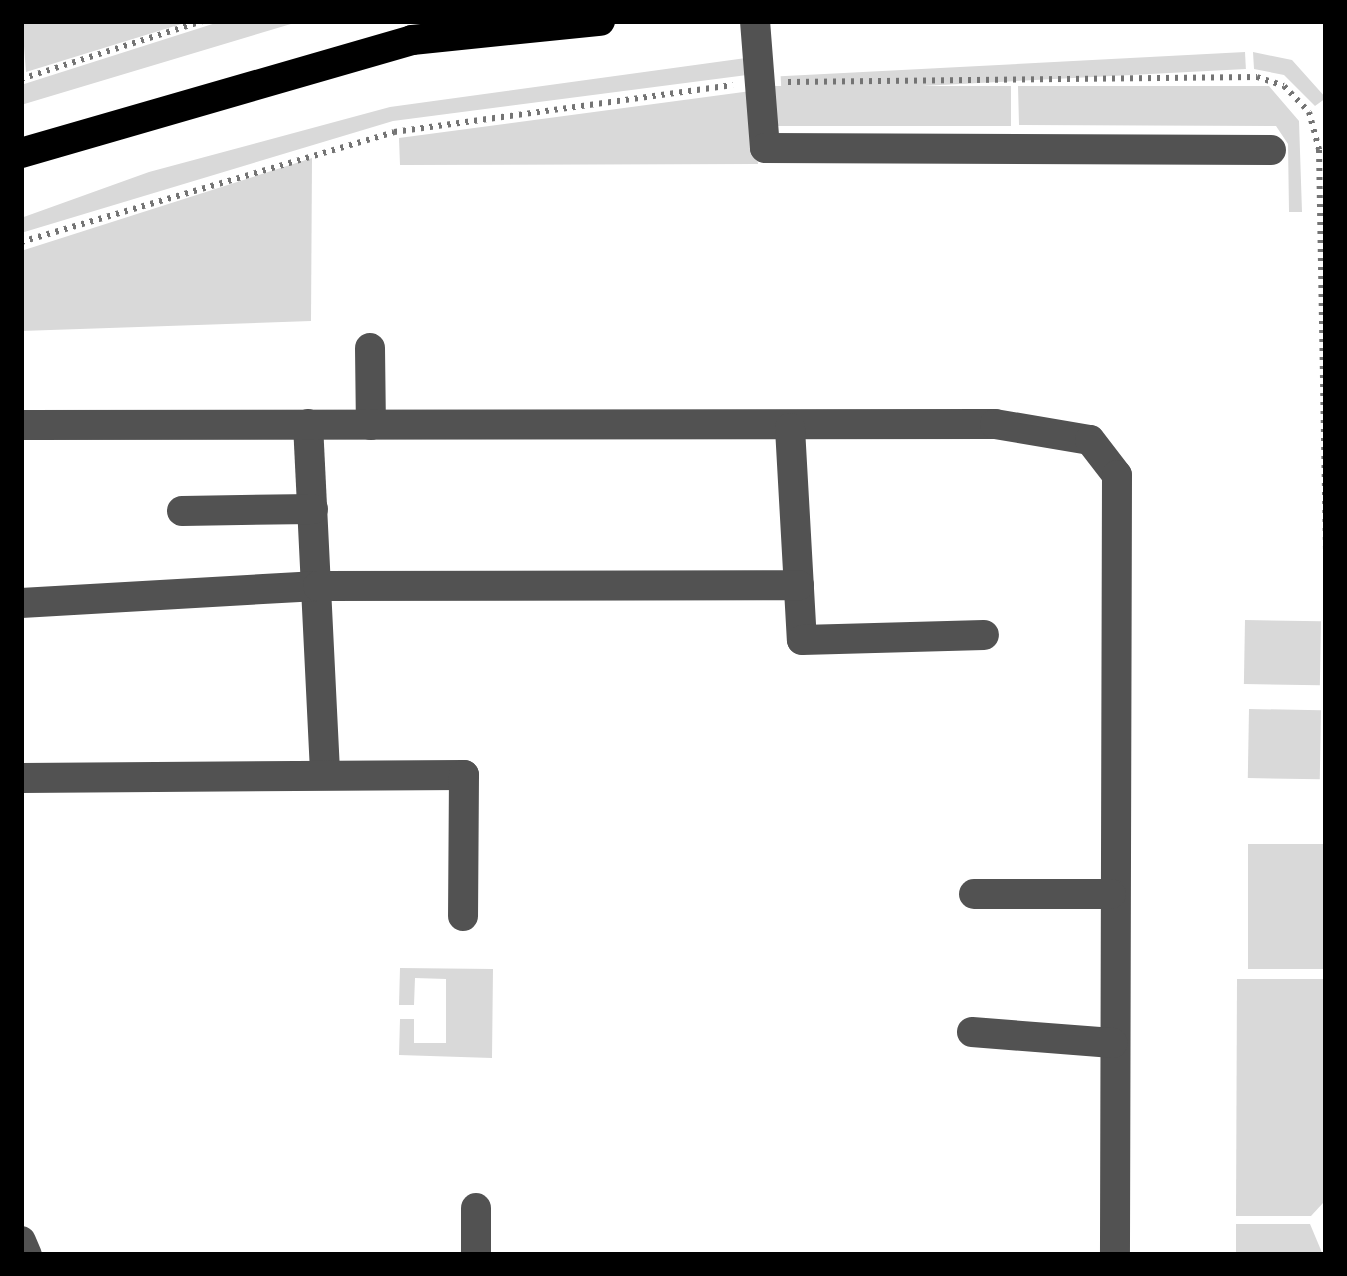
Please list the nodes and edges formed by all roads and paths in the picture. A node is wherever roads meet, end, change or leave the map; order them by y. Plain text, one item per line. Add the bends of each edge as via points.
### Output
1 (203, 21) edge
2 (600, 21) edge
3 (755, 21) edge
4 (21, 79) edge
5 (1271, 150) dead end
6 (21, 153) edge
7 (370, 348) dead end
8 (21, 424) edge
9 (308, 424) junction
10 (370, 424) junction
11 (790, 428) junction
12 (313, 509) junction
13 (182, 511) dead end
14 (799, 585) junction
15 (318, 586) junction
16 (21, 603) edge
17 (984, 635) dead end
18 (325, 773) junction
19 (21, 778) edge
20 (974, 894) dead end
21 (1112, 894) junction
22 (463, 916) dead end
23 (972, 1032) dead end
24 (1113, 1043) junction
25 (476, 1208) dead end
26 (21, 1241) edge
27 (27, 1255) edge
28 (476, 1255) edge
29 (1115, 1255) edge

1 - 4 path
2 - 6 main road via 412,40
3 - 5 street via 765,148
7 - 10 street
8 - 9 street
9 - 10 street
9 - 12 street
10 - 11 street
11 - 14 street
11 - 21 street via 995,424 1090,440 1118,475
12 - 13 street
12 - 15 street
14 - 15 street
14 - 17 street via 802,640
15 - 16 street
15 - 18 street
18 - 19 street
18 - 22 street via 464,775
20 - 21 street
21 - 24 street
23 - 24 street
24 - 29 street
25 - 28 street
26 - 27 street

